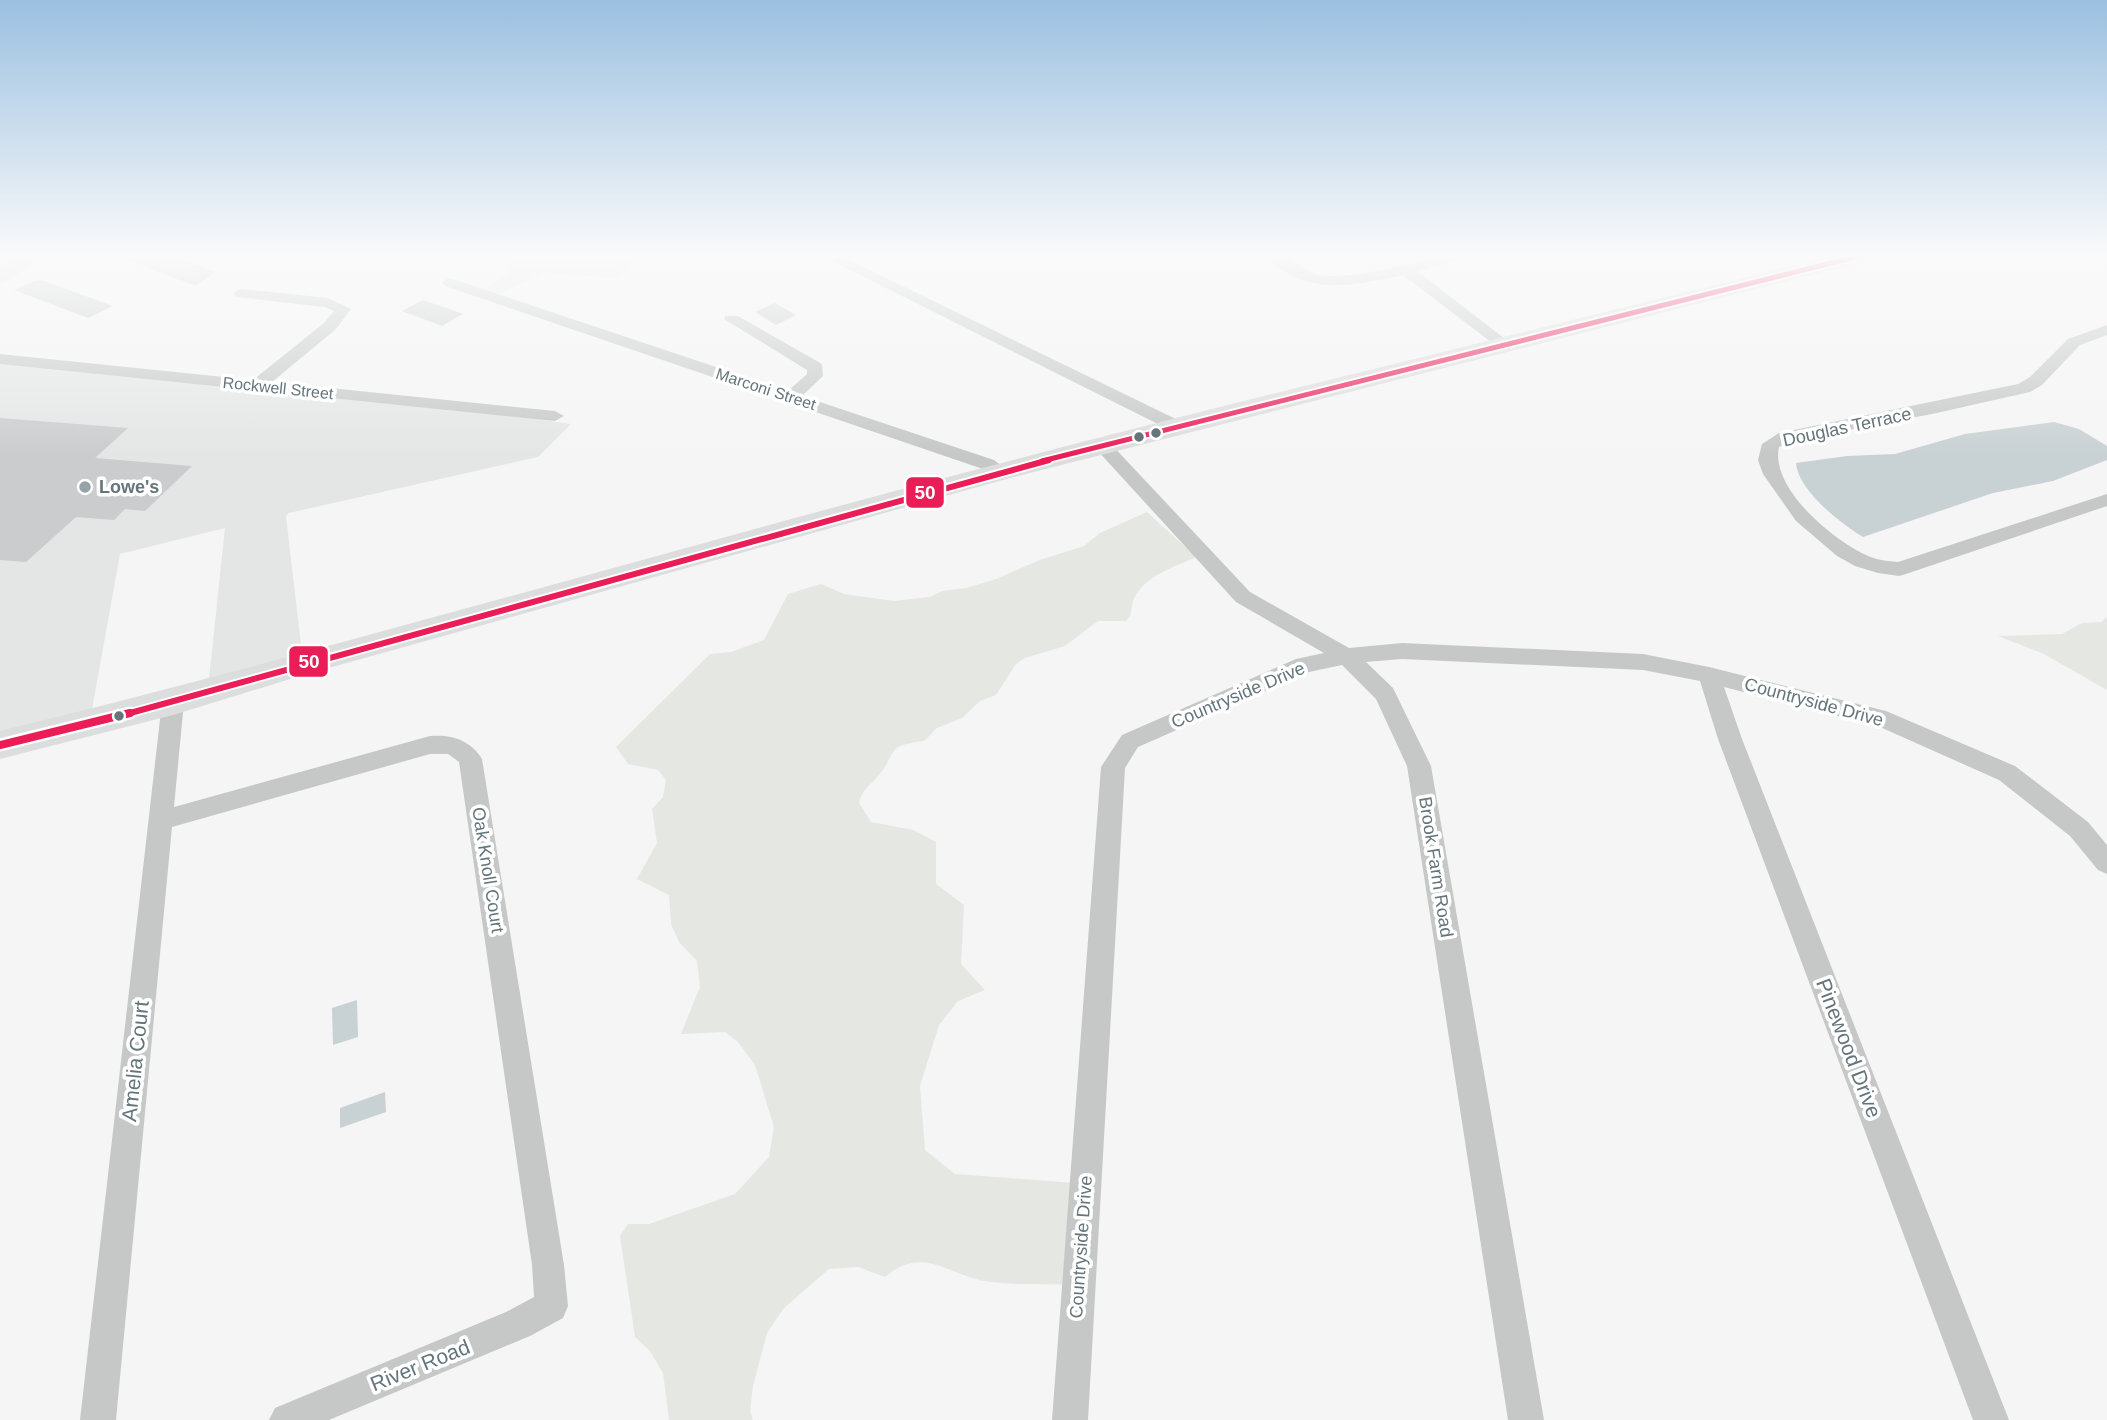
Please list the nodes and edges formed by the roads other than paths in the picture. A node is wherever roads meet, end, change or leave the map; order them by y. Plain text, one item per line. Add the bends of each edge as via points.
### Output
1 (333, 323) edge
2 (568, 323) edge
3 (741, 323) edge
4 (966, 323) edge
5 (1476, 323) edge
6 (1591, 323) edge
7 (2107, 330) edge
8 (1505, 345) junction
9 (0, 359) edge
10 (256, 386) junction
11 (791, 397) junction
12 (555, 416) dead end
13 (1180, 428) junction
14 (1103, 446) junction
15 (1000, 472) junction
16 (2107, 500) edge
17 (1346, 656) junction
18 (1709, 675) junction
19 (173, 702) junction
20 (0, 745) edge
21 (159, 821) junction
22 (2107, 863) edge
23 (551, 1306) joint
24 (98, 1420) edge
25 (287, 1420) edge
26 (1070, 1420) edge
27 (1526, 1420) edge
28 (1991, 1420) edge

1 - 10 street
2 - 11 street, Marconi Street
3 - 11 street via 816,368 815,376
4 - 13 street
5 - 8 street
6 - 8 main road
7 - 16 street, Douglas Terrace via 2074,342 2024,388 1785,437 1771,444 1767,460 1780,490 1815,528 1857,559 1879,567 1899,569
8 - 13 main road
9 - 10 street, Rockwell Street
10 - 12 street, Rockwell Street
11 - 15 street, Marconi Street
13 - 14 main road
14 - 15 main road
14 - 17 street, Brook Farm Road via 1243,597
15 - 19 main road via 296,664
17 - 18 street, Countryside Drive via 1402,651 1643,662
17 - 26 street, Countryside Drive via 1304,665 1130,741 1113,768
17 - 27 street, Brook Farm Road via 1385,694 1419,766
18 - 22 street, Countryside Drive via 1886,720 2007,773 2078,829
18 - 28 street, Pinewood Drive
19 - 20 main road
19 - 21 street, Amelia Court
21 - 23 street, Oak Knoll Court via 430,745 442,743 464,751 471,759
21 - 24 street, Amelia Court
23 - 25 street, River Road

